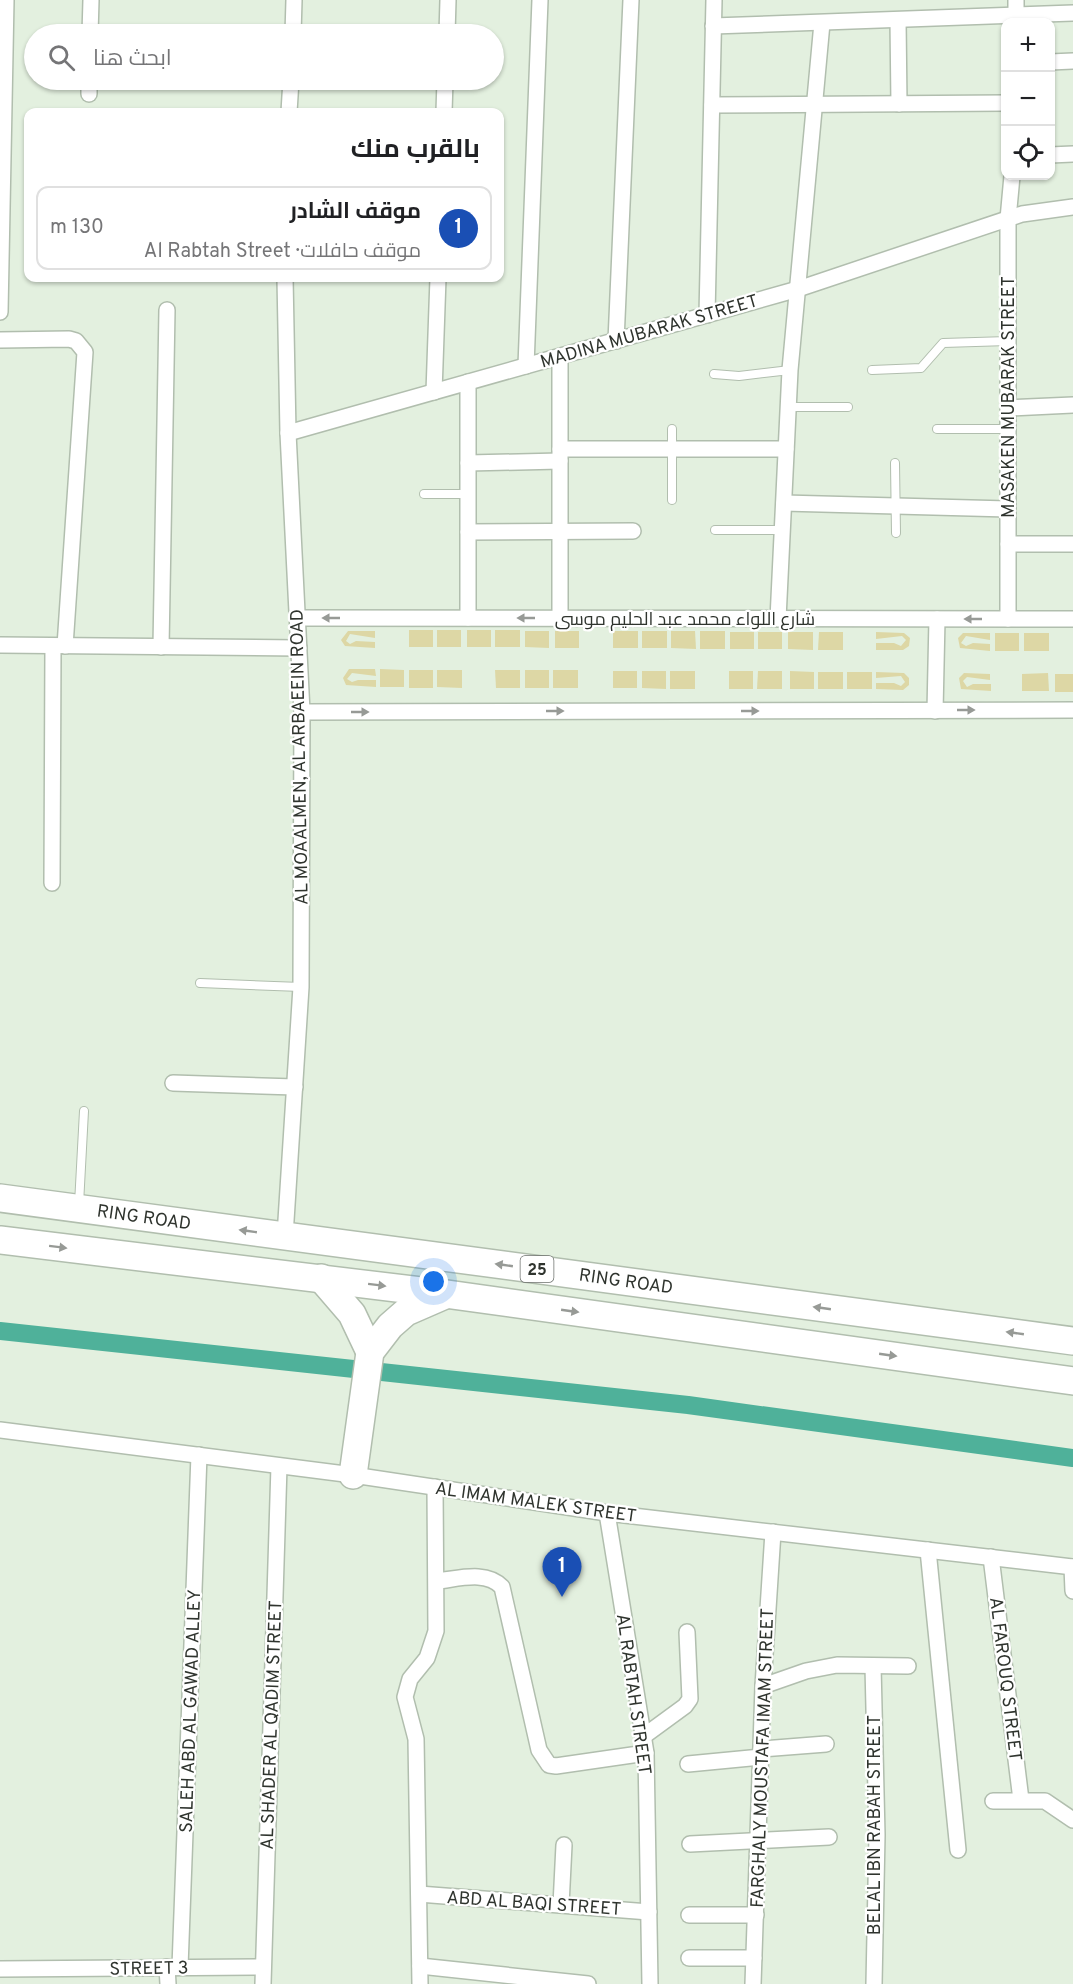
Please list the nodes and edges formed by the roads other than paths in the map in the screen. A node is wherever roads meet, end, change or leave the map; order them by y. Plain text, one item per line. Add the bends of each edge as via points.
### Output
1 (6, 0) edge
2 (91, 0) edge
3 (294, 0) edge
4 (448, 0) edge
5 (540, 0) edge
6 (631, 0) edge
7 (714, 0) edge
8 (1016, 0) edge
9 (1073, 13) edge
10 (1016, 18) edge
11 (1026, 18) edge
12 (1001, 19) edge
13 (897, 20) junction
14 (822, 22) junction
15 (90, 24) edge
16 (293, 24) edge
17 (447, 24) edge
18 (714, 26) junction
19 (1073, 61) edge
20 (1055, 62) edge
21 (290, 90) edge
22 (445, 90) edge
23 (1001, 103) edge
24 (816, 104) junction
25 (899, 104) junction
26 (712, 105) junction
27 (289, 108) edge
28 (444, 108) edge
29 (1073, 154) edge
30 (1055, 155) edge
31 (1012, 180) edge
32 (1073, 207) edge
33 (1008, 219) junction
34 (285, 282) edge
35 (438, 282) edge
36 (798, 289) junction
37 (167, 310) dead end
38 (0, 312) edge
39 (707, 315) junction
40 (0, 340) edge
41 (616, 341) junction
42 (1008, 341) junction
43 (560, 357) junction
44 (526, 366) junction
45 (790, 370) junction
46 (872, 370) dead end
47 (714, 374) dead end
48 (468, 382) junction
49 (434, 392) junction
50 (1073, 405) edge
51 (788, 407) junction
52 (848, 407) dead end
53 (1008, 408) junction
54 (672, 429) dead end
55 (937, 429) dead end
56 (1008, 429) junction
57 (288, 433) junction
58 (672, 449) junction
59 (786, 449) junction
60 (560, 455) junction
61 (468, 463) junction
62 (895, 463) dead end
63 (424, 494) dead end
64 (468, 494) junction
65 (672, 500) dead end
66 (784, 503) junction
67 (895, 506) junction
68 (1008, 509) junction
69 (715, 530) dead end
70 (783, 530) junction
71 (633, 531) dead end
72 (468, 532) junction
73 (560, 532) junction
74 (896, 533) dead end
75 (1008, 544) junction
76 (1073, 544) edge
77 (298, 618) junction
78 (468, 618) junction
79 (560, 618) junction
80 (778, 619) junction
81 (937, 619) junction
82 (1008, 619) junction
83 (1073, 619) edge
84 (0, 645) edge
85 (59, 646) junction
86 (161, 647) junction
87 (299, 648) junction
88 (1073, 710) edge
89 (935, 711) junction
90 (302, 712) junction
91 (52, 883) dead end
92 (200, 983) dead end
93 (301, 987) junction
94 (173, 1083) dead end
95 (295, 1087) junction
96 (84, 1111) dead end
97 (0, 1198) edge
98 (79, 1208) junction
99 (285, 1236) junction
100 (0, 1240) edge
101 (321, 1278) junction
102 (446, 1294) junction
103 (1073, 1341) edge
104 (370, 1352) junction
105 (1073, 1381) edge
106 (0, 1430) edge
107 (199, 1455) junction
108 (279, 1466) junction
109 (353, 1475) junction
110 (435, 1487) junction
111 (607, 1513) junction
112 (773, 1532) junction
113 (928, 1550) junction
114 (991, 1557) junction
115 (1072, 1567) edge
116 (437, 1581) junction
117 (1073, 1591) edge
118 (687, 1632) dead end
119 (873, 1666) junction
120 (908, 1666) dead end
121 (763, 1686) junction
122 (644, 1736) junction
123 (826, 1744) dead end
124 (646, 1753) junction
125 (761, 1753) junction
126 (688, 1764) dead end
127 (1021, 1800) junction
128 (993, 1801) dead end
129 (1073, 1820) edge
130 (830, 1837) dead end
131 (758, 1839) junction
132 (690, 1844) dead end
133 (564, 1845) dead end
134 (958, 1850) dead end
135 (419, 1894) junction
136 (561, 1905) junction
137 (649, 1912) junction
138 (689, 1915) dead end
139 (756, 1915) junction
140 (689, 1958) dead end
141 (754, 1958) junction
142 (420, 1966) junction
143 (263, 1967) junction
144 (174, 1968) junction
145 (0, 1969) edge
146 (168, 1984) edge
147 (263, 1984) edge
148 (420, 1984) edge
149 (588, 1984) edge
150 (650, 1984) edge
151 (753, 1984) edge
152 (874, 1984) edge

1 - 38 street
2 - 15 street
3 - 16 street
4 - 17 street
5 - 44 street
6 - 41 street
7 - 18 street
8 - 10 street
9 - 11 street
12 - 13 street
13 - 14 street
13 - 25 street
14 - 18 street
14 - 24 street
18 - 26 street
19 - 20 street
21 - 27 street
22 - 28 street
23 - 25 street
24 - 25 street
24 - 26 street
24 - 36 street
26 - 39 street
29 - 30 street
31 - 33 street, MASAKEN MUBARAK STREET
32 - 33 street, MADINA MUBARAK STREET
33 - 36 street, MADINA MUBARAK STREET
33 - 42 street, MASAKEN MUBARAK STREET
34 - 57 street, AL MOAALMEN, AL ARBAEEIN ROAD
35 - 49 street
36 - 39 street, MADINA MUBARAK STREET
36 - 45 street
37 - 86 street
39 - 41 street, MADINA MUBARAK STREET
40 - 85 street via 69,339 85,352
41 - 43 street, MADINA MUBARAK STREET
42 - 46 lane via 943,343 921,368
42 - 53 street, MASAKEN MUBARAK STREET
43 - 44 street, MADINA MUBARAK STREET
43 - 60 street
44 - 48 street, MADINA MUBARAK STREET
45 - 47 lane via 739,376
45 - 51 street
48 - 49 street, MADINA MUBARAK STREET
48 - 61 street
49 - 57 street, MADINA MUBARAK STREET
50 - 53 street
51 - 52 lane
51 - 59 street
53 - 56 street, MASAKEN MUBARAK STREET
54 - 58 lane
55 - 56 lane
56 - 68 street, MASAKEN MUBARAK STREET
57 - 77 street, AL MOAALMEN, AL ARBAEEIN ROAD
58 - 59 street
58 - 60 street
58 - 65 lane
59 - 66 street
60 - 61 street
60 - 73 street
61 - 64 street
62 - 67 lane
63 - 64 lane
64 - 72 street
66 - 67 street
66 - 70 street
67 - 68 street
67 - 74 lane
68 - 75 street, MASAKEN MUBARAK STREET
69 - 70 lane
70 - 80 street
71 - 73 street
72 - 73 street
72 - 78 street
73 - 79 street
75 - 76 street
75 - 82 street, MASAKEN MUBARAK STREET
78 -> 77 street, شارع اللواء محمد عبد الحليم موسى
77 - 87 street, AL MOAALMEN, AL ARBAEEIN ROAD
79 -> 78 street, شارع اللواء محمد عبد الحليم موسى
79 - 80 street, شارع اللواء محمد عبد الحليم موسى
80 - 81 street, شارع اللواء محمد عبد الحليم موسى
82 -> 81 street, شارع اللواء محمد عبد الحليم موسى
81 - 89 street
82 - 83 street, شارع اللواء محمد عبد الحليم موسى
84 - 85 street
85 - 86 street
85 - 91 street
86 - 87 street
87 - 90 street, AL MOAALMEN, AL ARBAEEIN ROAD
89 -> 88 street
90 -> 89 street
90 - 93 street, AL MOAALMEN, AL ARBAEEIN ROAD
92 - 93 lane
93 - 95 street, AL MOAALMEN, AL ARBAEEIN ROAD
94 - 95 street
95 - 99 street, AL MOAALMEN, AL ARBAEEIN ROAD
96 - 98 lane
97 - 98 highway, RING ROAD / 25
99 -> 98 highway, RING ROAD / 25
103 -> 99 highway, RING ROAD / 25
100 -> 101 highway, RING ROAD / 25
101 -> 102 highway, RING ROAD / 25
101 - 104 highway via 352,1314
102 - 104 highway via 406,1312
102 -> 105 highway, RING ROAD / 25
104 - 109 highway
106 - 107 street, AL IMAM MALEK STREET
107 - 108 street, AL IMAM MALEK STREET
107 - 144 street, SALEH ABD AL GAWAD ALLEY
108 - 109 street, AL IMAM MALEK STREET
108 - 143 street, AL SHADER AL QADIM STREET
109 - 110 street, AL IMAM MALEK STREET
110 - 111 street, AL IMAM MALEK STREET
110 - 116 street
111 - 112 street, AL IMAM MALEK STREET
111 - 122 street, AL RABTAH STREET
112 - 113 street, AL IMAM MALEK STREET
112 - 121 street, FARGHALY MOUSTAFA IMAM STREET
113 - 114 street, AL IMAM MALEK STREET
113 - 134 street
114 - 115 street, AL IMAM MALEK STREET
114 - 127 street, AL FAROUQ STREET
115 - 117 street
116 - 124 street via 484,1577 495,1579 502,1587 538,1750 549,1765
116 - 135 street via 438,1622 434,1640 427,1658 410,1679 405,1697 416,1739
118 - 122 street via 690,1699
119 - 120 street
119 - 121 street via 822,1667
119 - 152 street, BELAL IBN RABAH STREET via 877,1835
121 - 125 street, FARGHALY MOUSTAFA IMAM STREET
122 - 124 street, AL RABTAH STREET
123 - 125 street
124 - 137 street, AL RABTAH STREET
125 - 126 street
125 - 131 street, FARGHALY MOUSTAFA IMAM STREET
127 - 128 street
127 - 129 street via 1050,1803
130 - 131 street
131 - 132 street
131 - 139 street, FARGHALY MOUSTAFA IMAM STREET
133 - 136 street
135 - 136 street, ABD AL BAQI STREET
135 - 142 street
136 - 137 street, ABD AL BAQI STREET
137 - 150 street, AL RABTAH STREET
138 - 139 street
139 - 141 street, FARGHALY MOUSTAFA IMAM STREET
140 - 141 street
141 - 151 street, FARGHALY MOUSTAFA IMAM STREET
142 - 148 street
142 - 149 street
143 - 144 street, STREET 3
143 - 147 street, AL SHADER AL QADIM STREET
144 - 145 street, STREET 3
144 - 146 street, SALEH ABD AL GAWAD ALLEY

